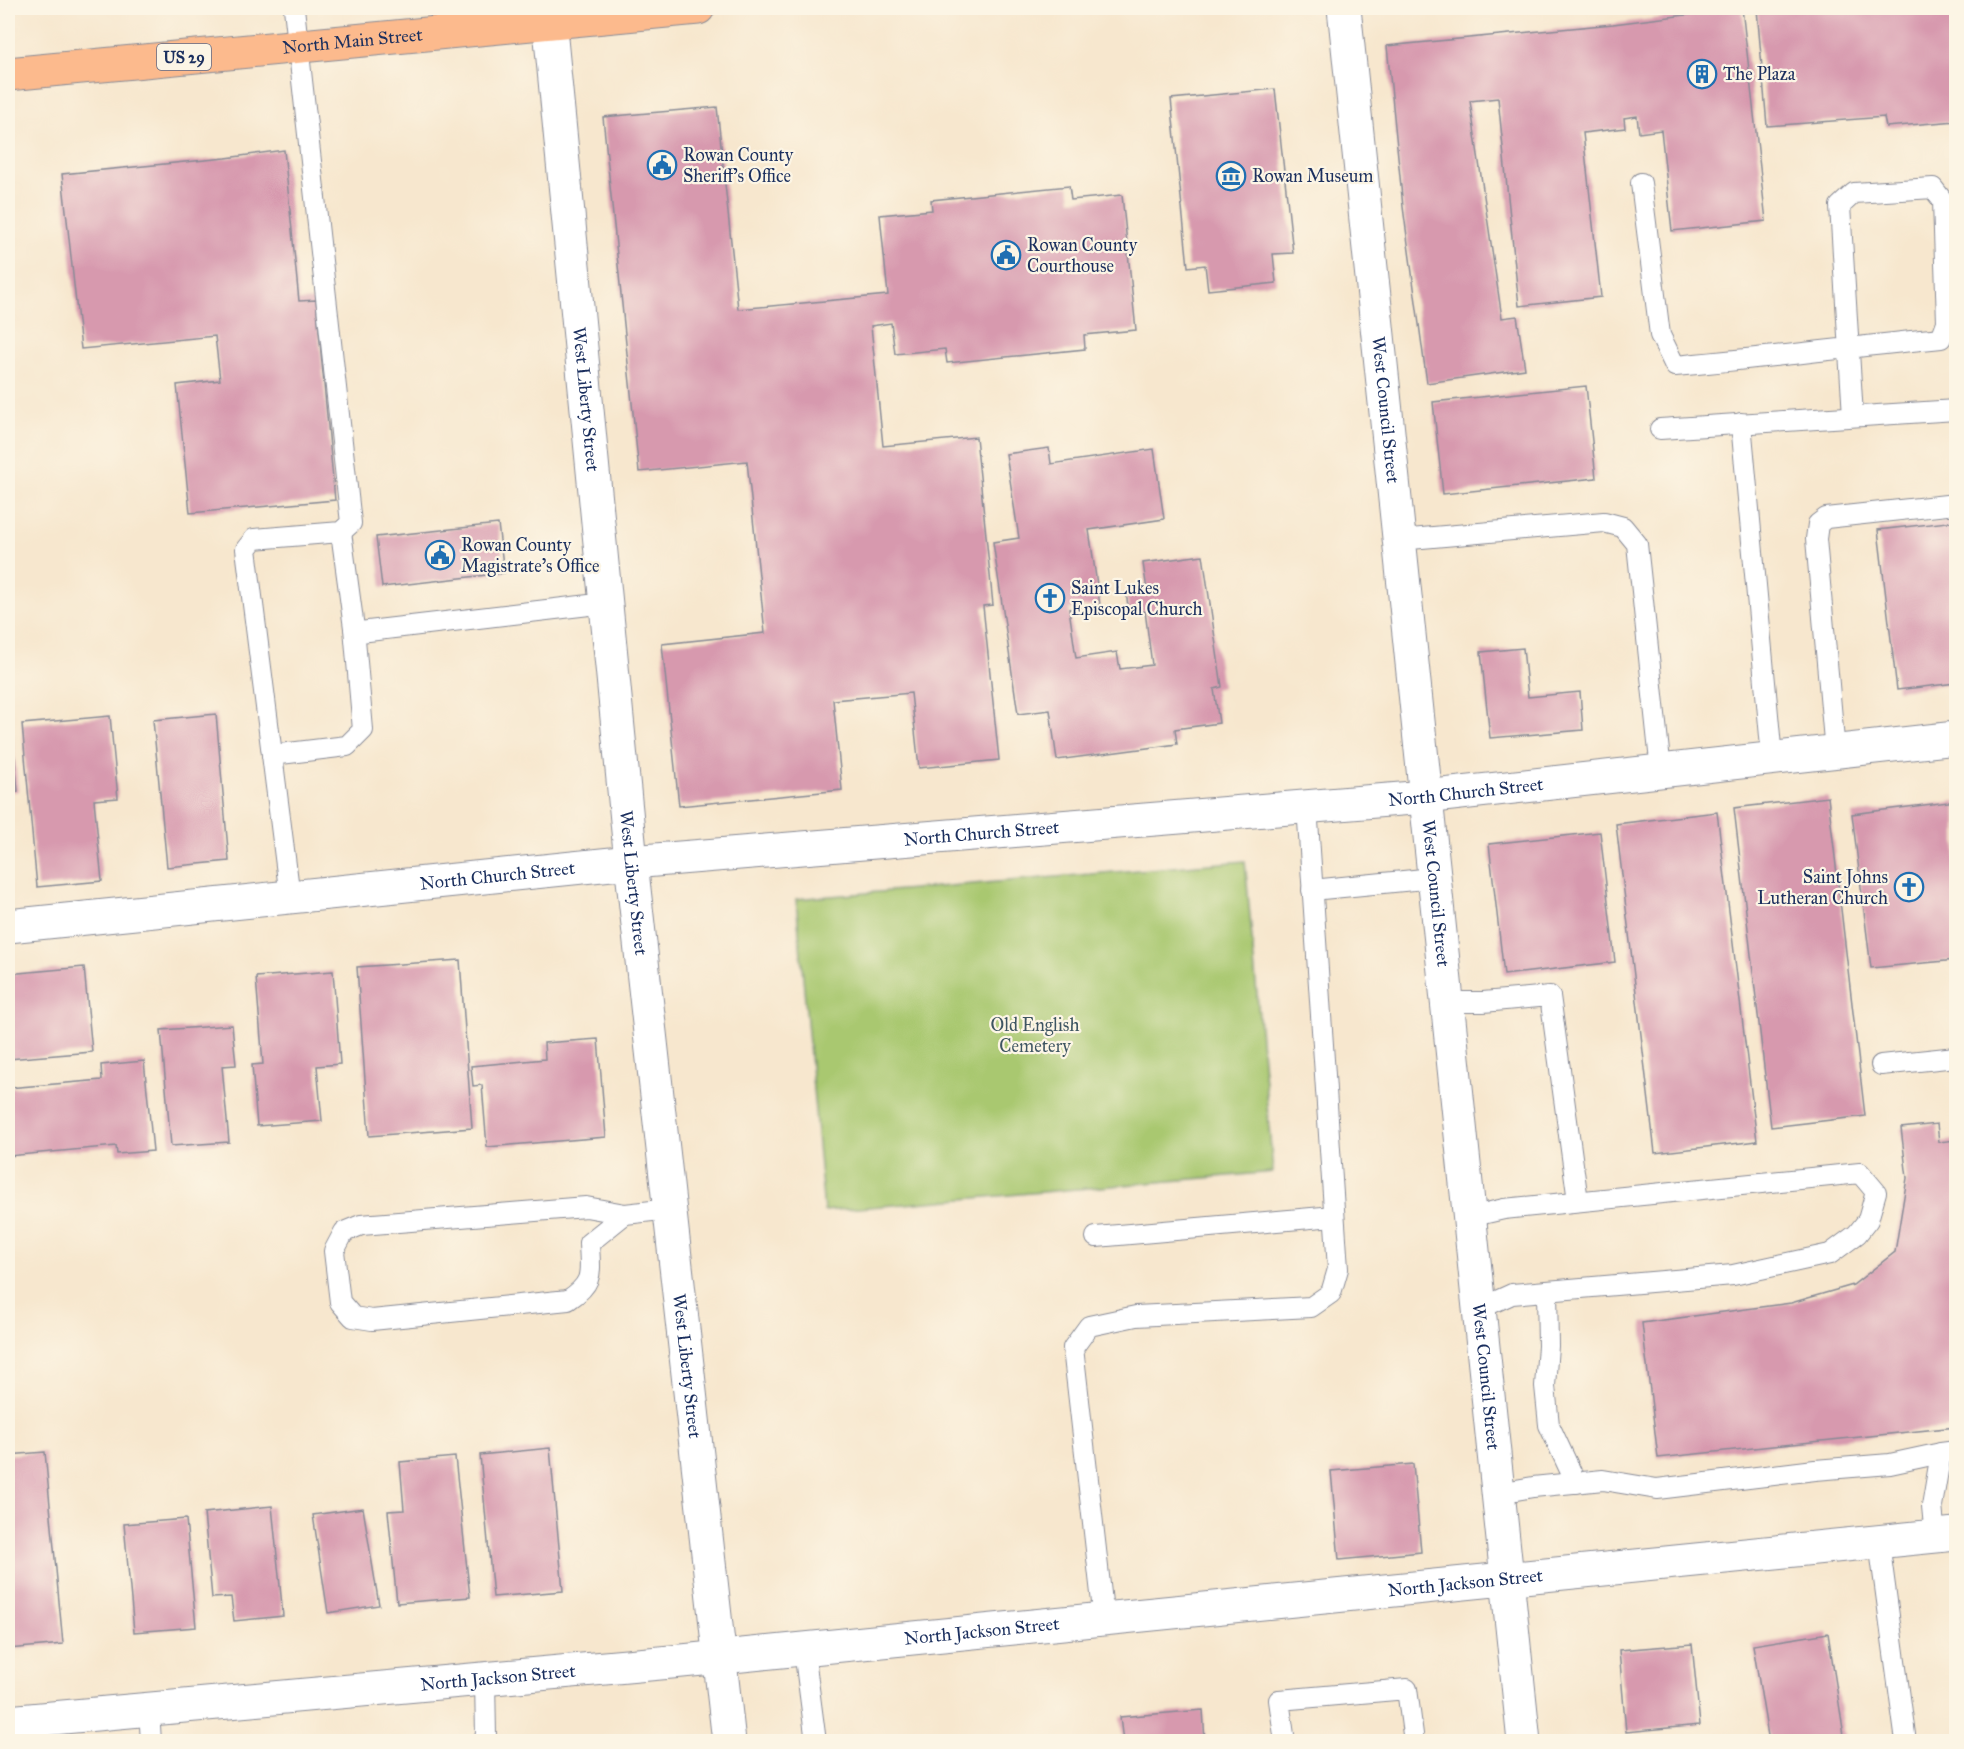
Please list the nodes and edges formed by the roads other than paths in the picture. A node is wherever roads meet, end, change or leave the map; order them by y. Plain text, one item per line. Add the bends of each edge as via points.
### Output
1 (294, 8) edge
2 (698, 8) edge
3 (1344, 8) edge
4 (548, 15) edge
5 (297, 46) junction
6 (8, 74) edge
7 (1641, 183) dead end
8 (1848, 347) junction
9 (1956, 410) edge
10 (1853, 416) junction
11 (1741, 423) junction
12 (1660, 429) dead end
13 (1956, 504) edge
14 (341, 532) junction
15 (1399, 540) junction
16 (606, 603) junction
17 (354, 628) junction
18 (1956, 738) edge
19 (1835, 752) junction
20 (272, 755) junction
21 (1773, 758) junction
22 (1661, 771) junction
23 (1425, 797) junction
24 (1307, 806) junction
25 (631, 862) junction
26 (1434, 878) junction
27 (1312, 890) junction
28 (290, 897) junction
29 (8, 926) edge
30 (1447, 1002) junction
31 (1956, 1057) edge
32 (1881, 1065) dead end
33 (1578, 1201) junction
34 (670, 1209) junction
35 (625, 1214) junction
36 (1334, 1216) junction
37 (1469, 1217) junction
38 (1096, 1237) dead end
39 (1547, 1291) junction
40 (1479, 1309) junction
41 (1949, 1453) edge
42 (1576, 1483) junction
43 (1498, 1493) junction
44 (1946, 1535) edge
45 (1879, 1542) junction
46 (1508, 1580) junction
47 (1104, 1620) junction
48 (804, 1650) junction
49 (721, 1658) junction
50 (485, 1679) junction
51 (149, 1709) junction
52 (8, 1722) edge
53 (151, 1742) edge
54 (482, 1742) edge
55 (729, 1742) edge
56 (816, 1742) edge
57 (1285, 1742) edge
58 (1414, 1742) edge
59 (1524, 1742) edge
60 (1906, 1742) edge

1 - 5 lane
2 - 4 main road, North Main Street / US 29
3 - 15 street, West Council Street
4 - 5 main road, North Main Street / US 29
4 - 16 street, West Liberty Street
5 - 6 main road, North Main Street / US 29
5 - 14 lane via 351,523
7 - 8 lane via 1660,334 1676,366
8 - 8 lane via 1840,206 1854,193 1933,188 1942,201 1947,322 1941,338
8 - 10 lane
9 - 10 lane
10 - 11 lane
11 - 12 lane
11 - 21 lane
13 - 19 lane via 1826,518 1818,524 1816,539
14 - 17 lane
14 - 20 lane via 254,539 246,549
15 - 22 lane via 1604,522 1623,527 1637,544
15 - 23 street, West Council Street
16 - 17 lane via 360,632
16 - 25 street, West Liberty Street
17 - 20 lane via 363,730 347,746
18 - 19 street, North Church Street
19 - 21 street, North Church Street
20 - 28 lane
21 - 22 street, North Church Street
22 - 23 street, North Church Street
23 - 24 street, North Church Street
23 - 26 street, West Council Street
24 - 25 street, North Church Street
24 - 27 lane
25 - 28 street, North Church Street
25 - 34 street, West Liberty Street
26 - 27 lane
26 - 30 street, West Council Street
27 - 36 lane
28 - 29 street, North Church Street
30 - 33 lane via 1551,996
30 - 37 street, West Council Street
31 - 32 lane
33 - 37 lane
33 - 39 lane via 1860,1173 1876,1192 1868,1220 1857,1234 1830,1254 1733,1275
34 - 35 lane
34 - 49 street, West Liberty Street
35 - 35 lane via 586,1208 362,1225 344,1232 334,1251 340,1302 353,1317 372,1320 568,1300 584,1289 590,1275 589,1243
36 - 38 lane
36 - 47 lane via 1338,1269 1331,1293 1311,1307 1136,1316 1089,1326 1073,1348
37 - 40 street, West Council Street
39 - 40 lane via 1512,1294
39 - 42 lane via 1545,1386 1549,1425
40 - 43 street, West Council Street
41 - 42 lane via 1890,1464 1657,1489 1603,1480
41 - 44 lane via 1932,1506
42 - 43 lane
43 - 46 street, West Council Street
44 - 45 street, North Jackson Street
45 - 46 street, North Jackson Street
45 - 60 lane
46 - 47 street, North Jackson Street
46 - 59 street, West Council Street
47 - 48 street, North Jackson Street
48 - 49 street, North Jackson Street
48 - 56 lane
49 - 50 street, North Jackson Street
49 - 55 street, West Liberty Street
50 - 51 street, North Jackson Street
50 - 54 lane via 486,1737
51 - 52 street, North Jackson Street
51 - 53 lane
57 - 58 lane via 1279,1700 1407,1689

